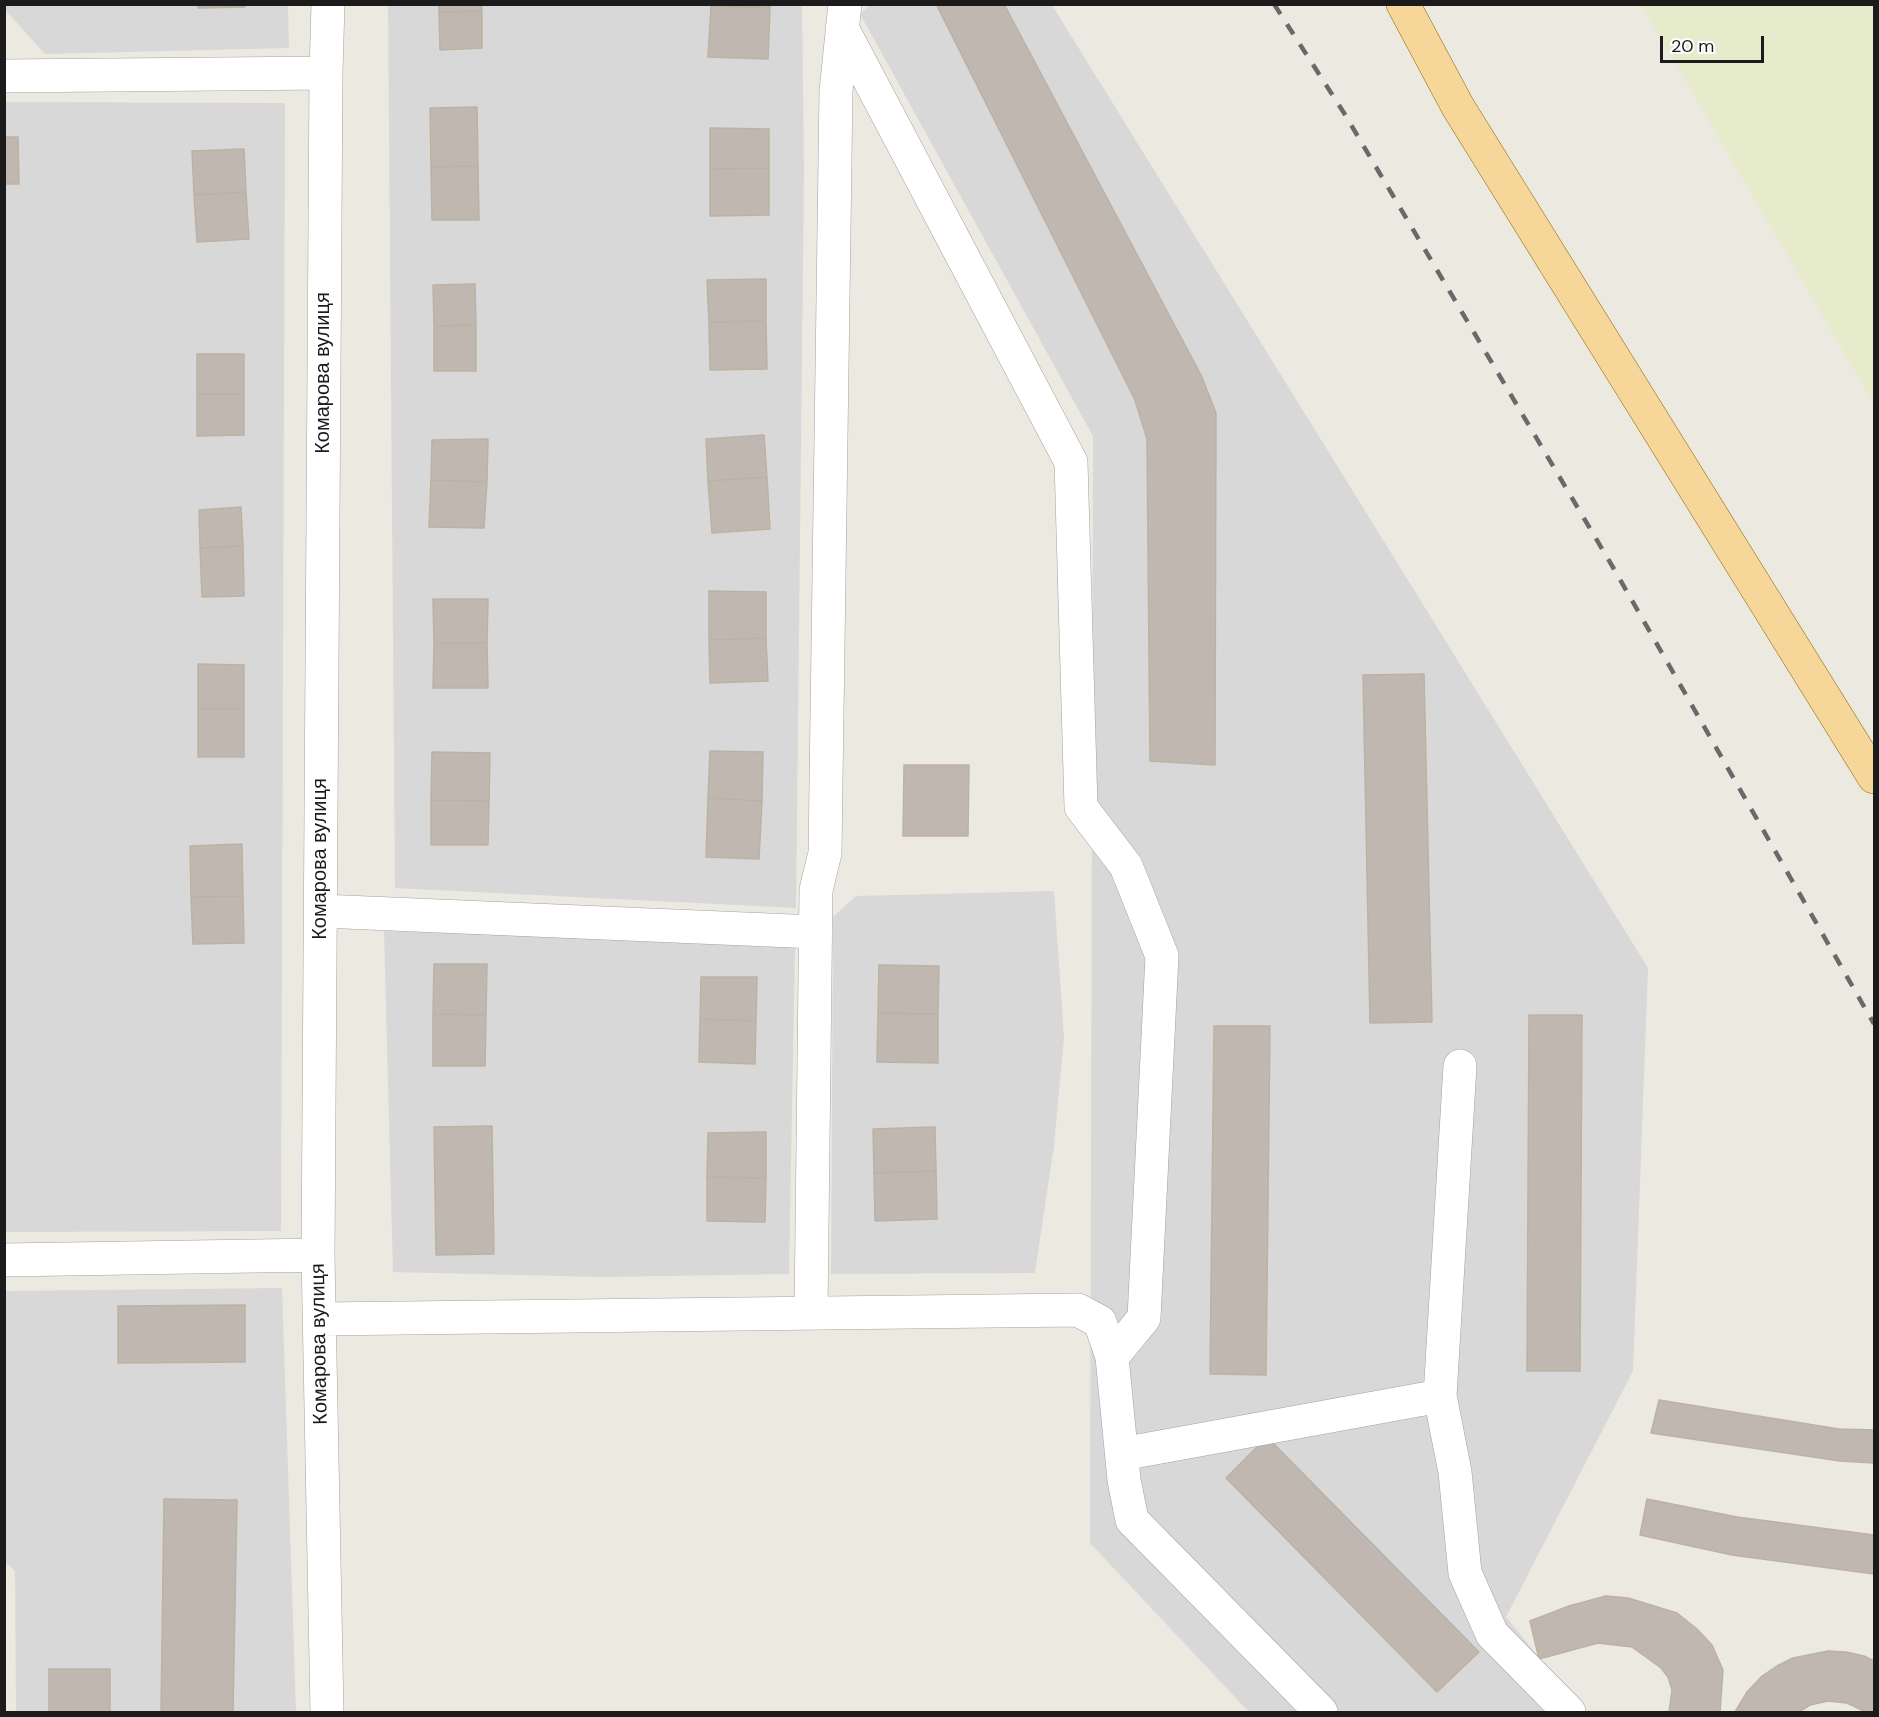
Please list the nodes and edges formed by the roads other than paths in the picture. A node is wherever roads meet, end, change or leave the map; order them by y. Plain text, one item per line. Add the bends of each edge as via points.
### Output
1 (328, 4) edge
2 (1403, 4) edge
3 (844, 16) edge
4 (326, 73) junction
5 (4, 76) edge
6 (1875, 777) edge
7 (321, 911) junction
8 (816, 932) junction
9 (1460, 1066) dead end
10 (318, 1255) junction
11 (4, 1260) edge
12 (811, 1313) junction
13 (320, 1319) junction
14 (1112, 1358) junction
15 (1440, 1396) junction
16 (1122, 1454) junction
17 (1555, 1709) edge
18 (327, 1713) edge
19 (1321, 1713) edge

1 - 4 street, Комарова вулиця
2 - 6 main road via 1458,106
3 - 8 street via 836,91 825,853 816,890
3 - 14 street via 1071,462 1081,807 1126,866 1162,956 1144,1318
4 - 5 street
4 - 7 street, Комарова вулиця
7 - 8 street
7 - 10 street, Комарова вулиця
8 - 12 street
9 - 15 street
10 - 11 street
10 - 13 street, Комарова вулиця
12 - 13 street
12 - 14 street via 1078,1310 1100,1322
13 - 18 street, Комарова вулиця
14 - 16 street
15 - 16 street
15 - 17 street via 1455,1472 1465,1573 1492,1634
16 - 19 street via 1131,1520

